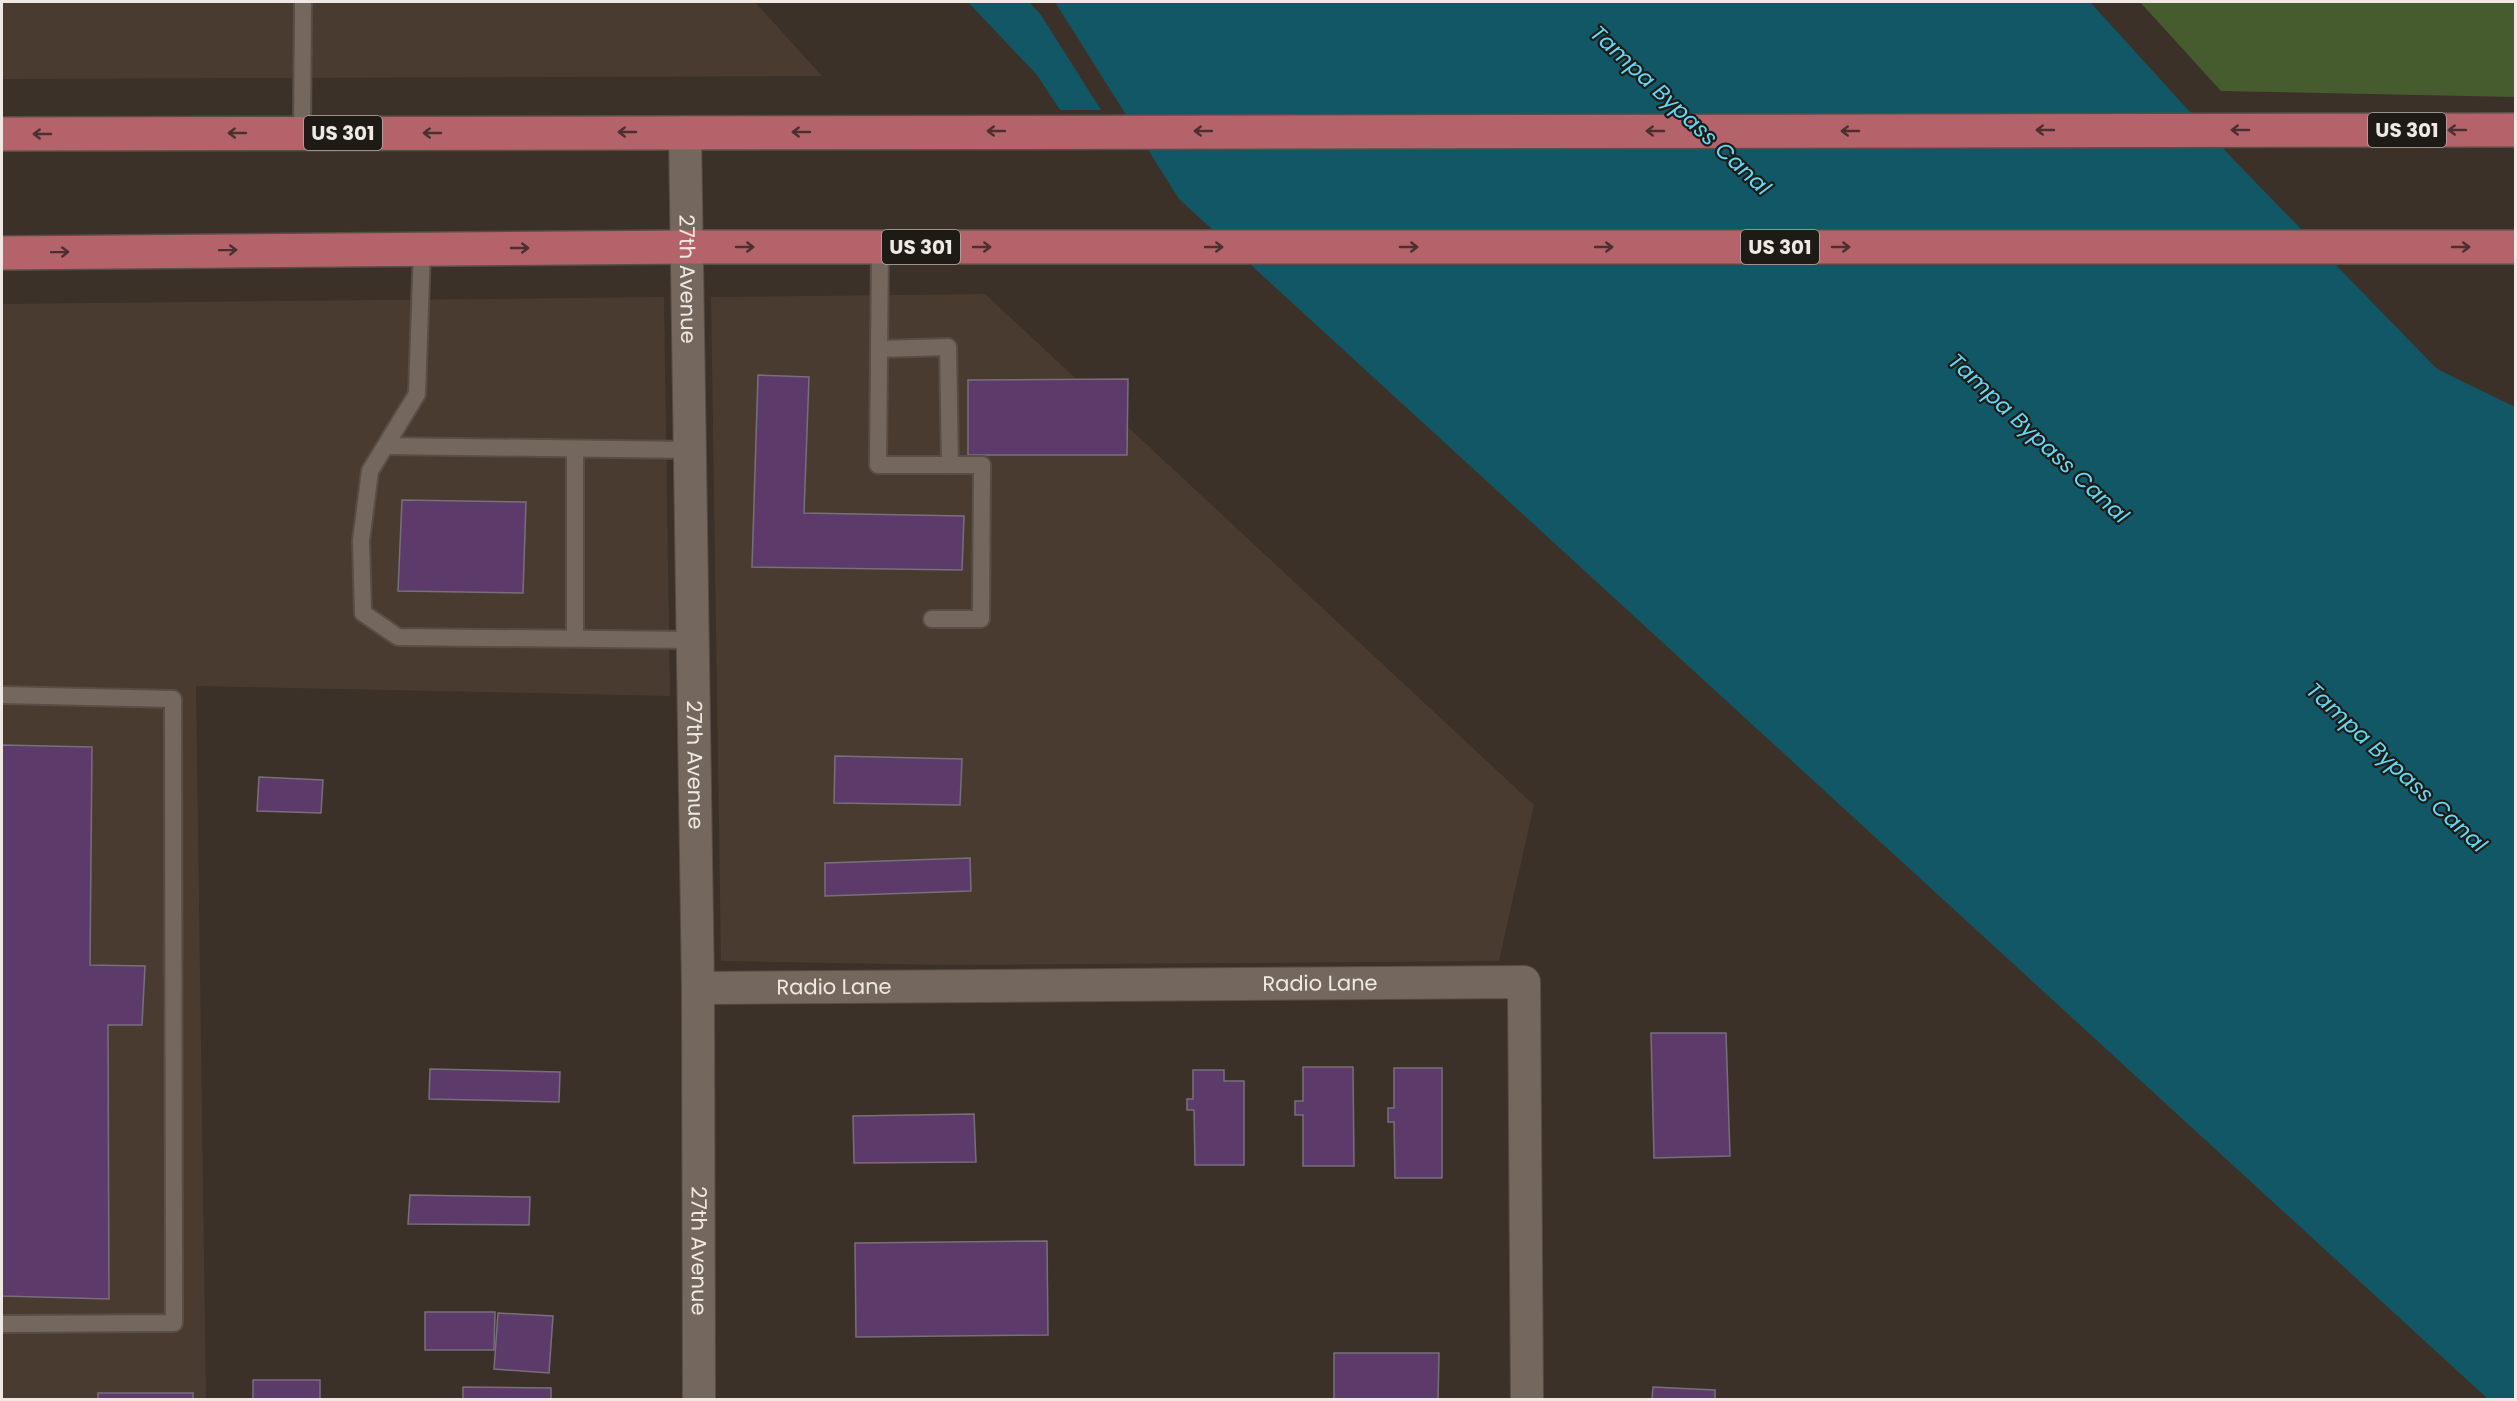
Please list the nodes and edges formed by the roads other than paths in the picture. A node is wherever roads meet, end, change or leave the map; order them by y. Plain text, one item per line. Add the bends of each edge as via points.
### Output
1 (303, 2) edge
2 (2516, 130) edge
3 (685, 132) junction
4 (302, 133) junction
5 (2, 134) edge
6 (687, 247) junction
7 (880, 247) junction
8 (2516, 247) edge
9 (422, 249) junction
10 (2, 253) edge
11 (879, 349) junction
12 (386, 446) junction
13 (575, 448) junction
14 (690, 450) junction
15 (950, 465) junction
16 (932, 619) dead end
17 (575, 638) junction
18 (693, 640) junction
19 (2, 694) edge
20 (698, 988) junction
21 (2, 1324) edge
22 (699, 1400) edge
23 (1527, 1400) edge

1 - 4 lane
2 -> 3 main road, US 301
3 -> 4 main road, US 301
3 - 6 street, 27th Avenue
4 -> 5 main road, US 301
6 -> 7 main road, US 301
9 -> 6 main road, US 301
6 - 14 street, 27th Avenue
7 -> 8 main road, US 301
7 - 11 lane
10 -> 9 main road, US 301
9 - 12 lane via 417,394
11 - 15 lane via 948,347
11 - 15 lane via 878,465
12 - 13 lane
12 - 17 lane via 370,471 365,506 361,541 363,614 398,637
13 - 14 lane
13 - 17 lane
14 - 18 street, 27th Avenue
15 - 16 lane via 982,465 981,619
17 - 18 lane
18 - 20 street, 27th Avenue
19 - 21 lane via 173,699 174,1263 174,1323
20 - 22 street, 27th Avenue
20 - 23 street, Radio Lane via 1524,982

